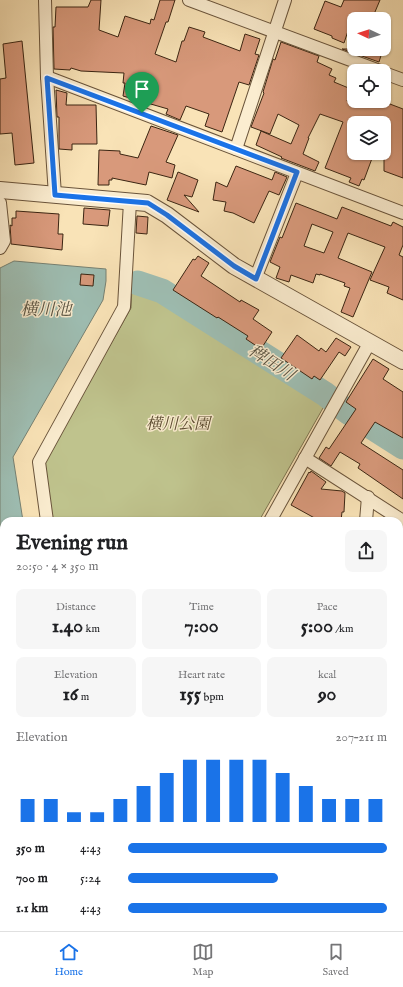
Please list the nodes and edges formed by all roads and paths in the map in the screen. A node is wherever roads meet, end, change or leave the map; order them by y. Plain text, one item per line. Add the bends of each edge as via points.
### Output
1 (45, 0) edge
2 (189, 0) edge
3 (285, 0) edge
4 (275, 32) junction
5 (361, 64) edge
6 (391, 76) edge
7 (47, 78) junction
8 (403, 80) edge
9 (236, 148) junction
10 (297, 172) junction
11 (0, 190) edge
12 (55, 195) junction
13 (130, 202) junction
14 (0, 203) edge
15 (403, 213) edge
16 (0, 248) edge
17 (256, 279) junction
18 (370, 342) junction
19 (403, 361) edge
20 (305, 458) junction
21 (368, 498) junction
22 (46, 517) edge
23 (272, 517) edge
24 (366, 517) edge
25 (398, 517) edge

1 - 7 street
2 - 4 street
3 - 4 street
4 - 5 street
4 - 9 street
6 - 8 street
7 - 9 street
7 - 12 street
9 - 10 street
10 - 15 street
10 - 17 street
11 - 12 street
12 - 13 street
13 - 17 street via 148,203 234,266
13 - 22 street via 124,307 39,462
14 - 16 street via 4,241
17 - 18 street
18 - 19 street
18 - 20 street
20 - 21 street
20 - 23 street
21 - 24 street
21 - 25 street

